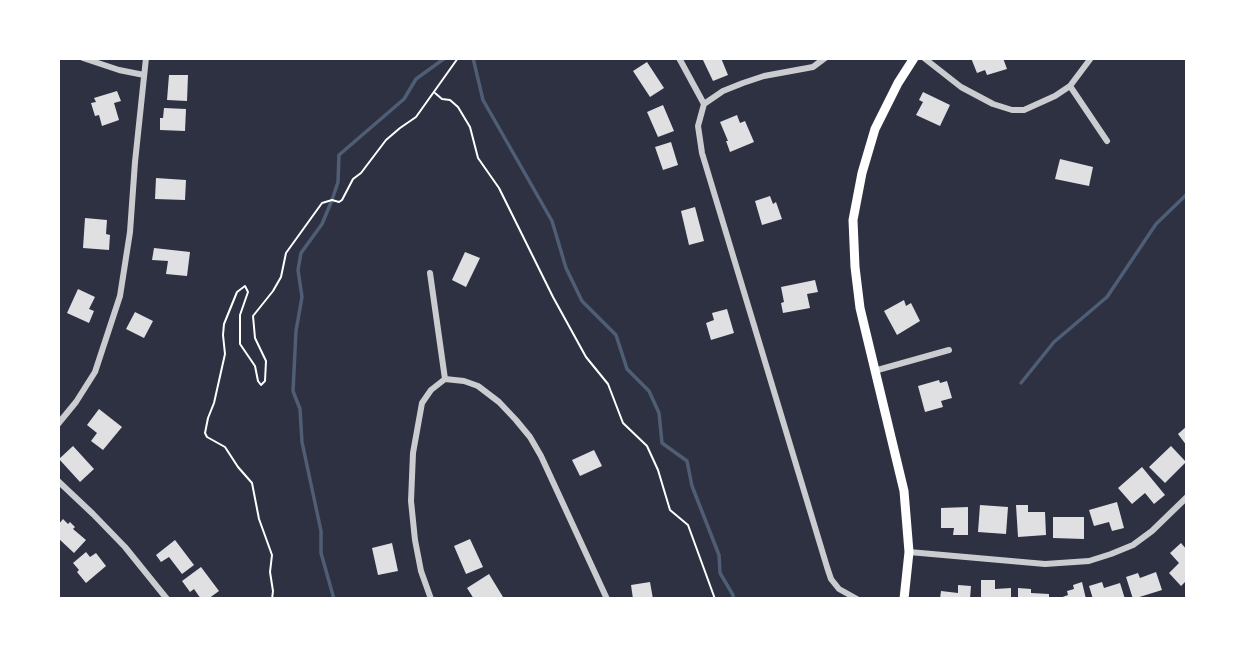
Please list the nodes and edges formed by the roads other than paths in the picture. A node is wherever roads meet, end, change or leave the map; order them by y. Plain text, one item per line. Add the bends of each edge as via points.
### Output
1 (83, 58) edge
2 (146, 58) edge
3 (678, 58) edge
4 (825, 58) edge
5 (914, 58) edge
6 (925, 58) edge
7 (1091, 58) edge
8 (144, 75) junction
9 (1070, 86) junction
10 (704, 104) junction
11 (1107, 141) dead end
12 (429, 273) dead end
13 (949, 350) dead end
14 (874, 371) junction
15 (445, 379) junction
16 (58, 424) edge
17 (58, 481) edge
18 (1187, 497) edge
19 (909, 552) junction
20 (167, 599) edge
21 (431, 599) edge
22 (607, 599) edge
23 (857, 599) edge
24 (904, 599) edge

1 - 8 street
2 - 8 street
3 - 10 street
4 - 10 street via 813,66 743,83
5 - 14 main road via 875,129 853,220 858,295
6 - 9 street via 961,87 1012,110 1037,106
7 - 9 street
8 - 16 street via 120,296 95,372
9 - 11 street
10 - 23 street via 698,126 702,153 827,567 839,589
12 - 15 street
13 - 14 street
14 - 19 main road via 904,491
15 - 21 street via 422,402 413,453 415,540
15 - 22 street via 478,386 530,437
17 - 20 street via 125,547
18 - 19 street via 1133,545 1089,561 1045,565
19 - 24 main road

